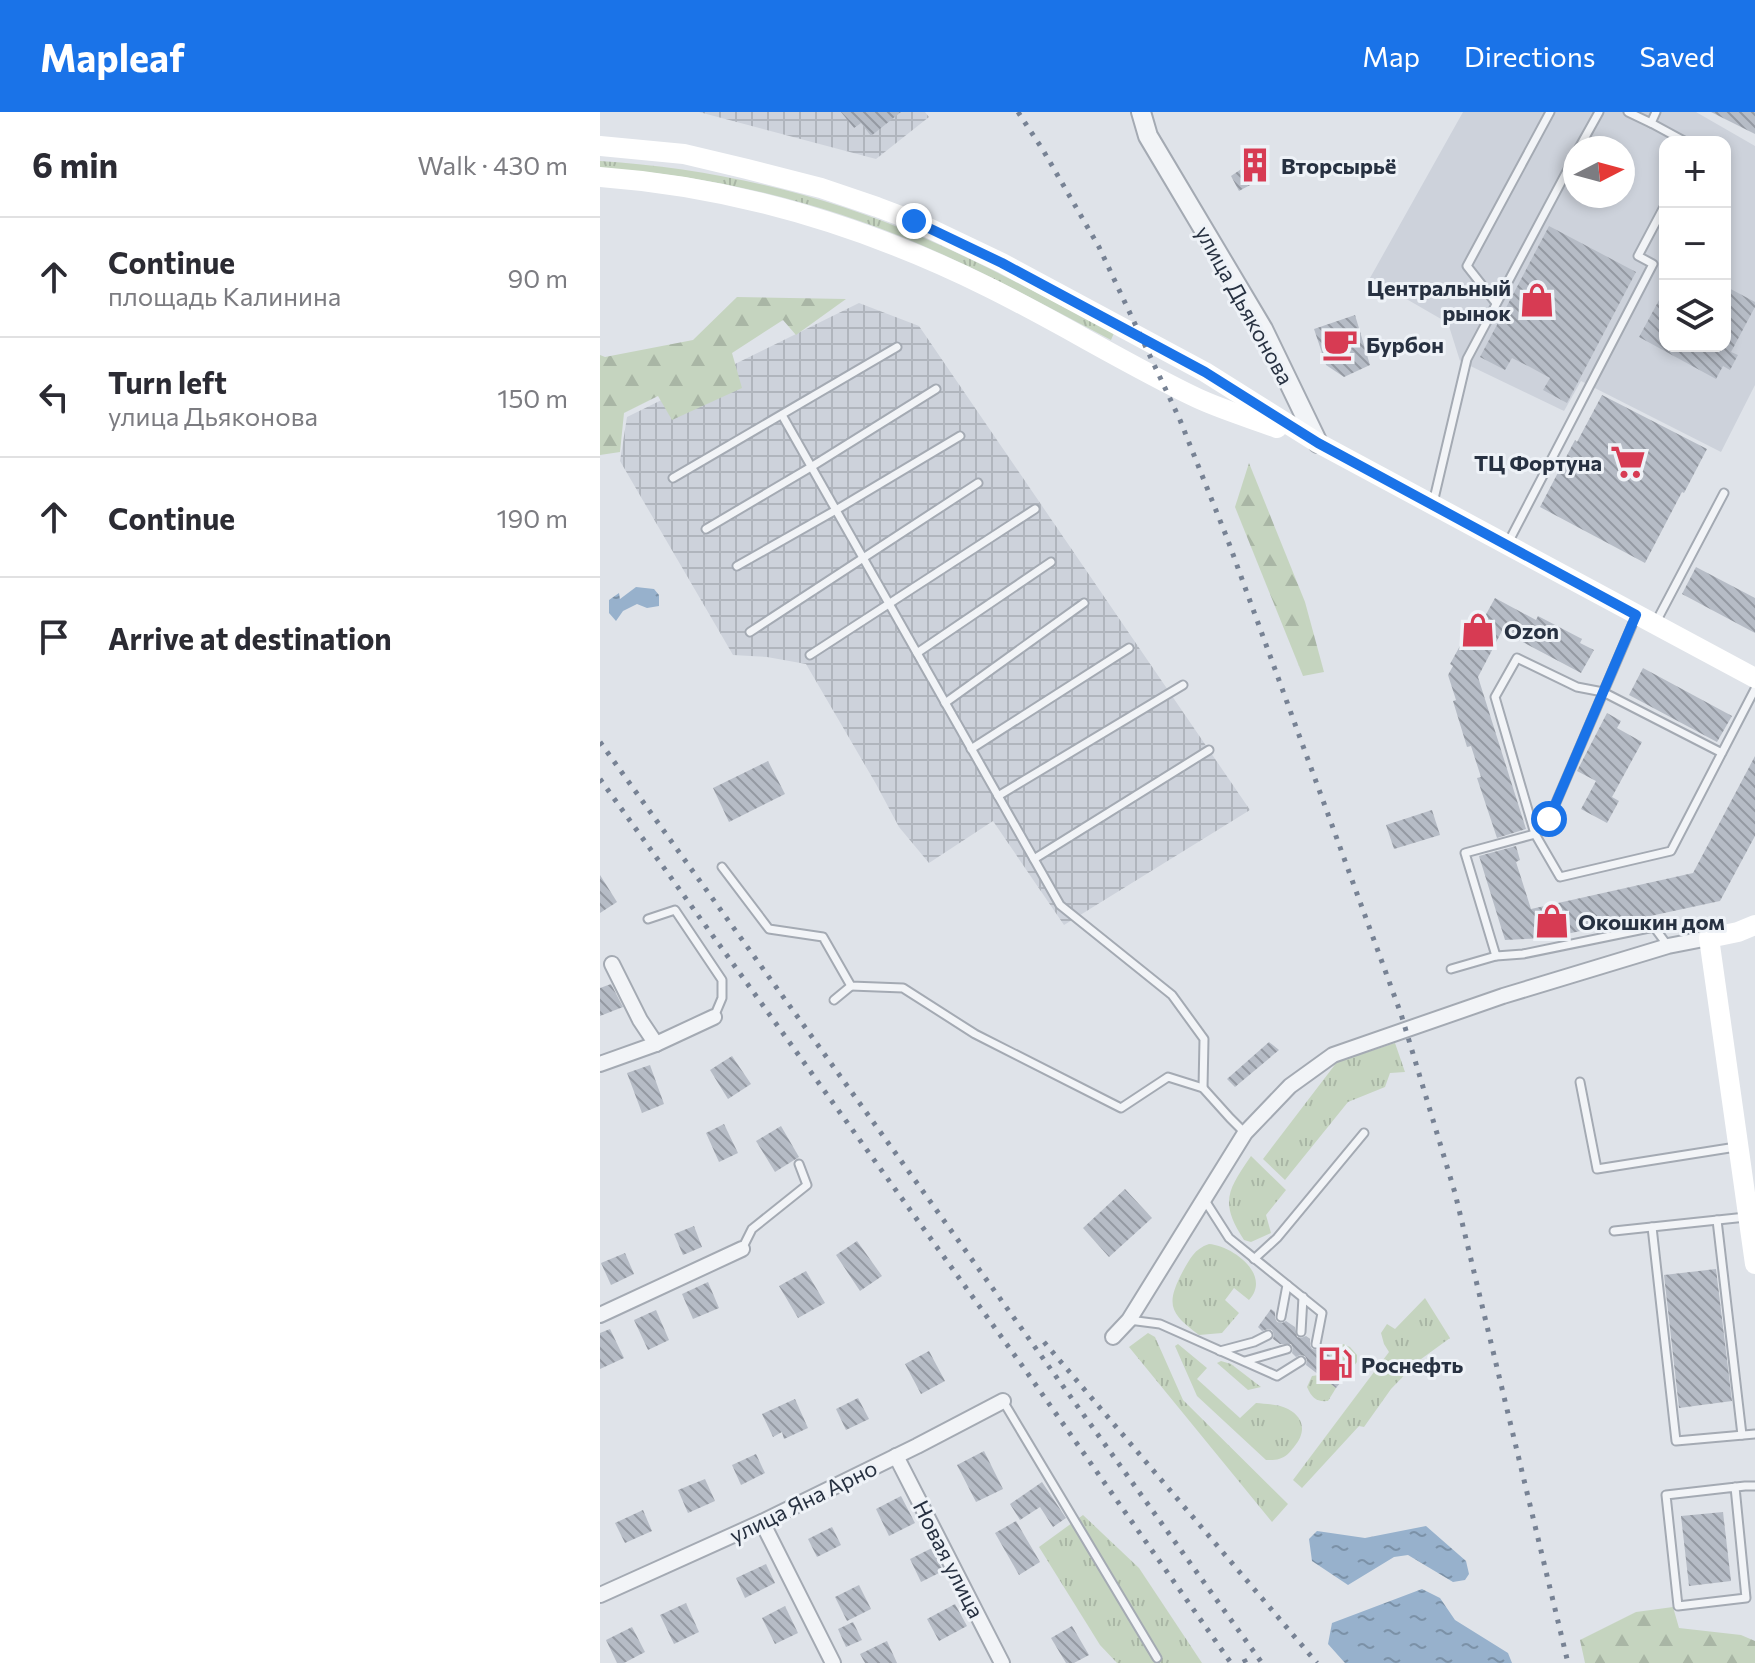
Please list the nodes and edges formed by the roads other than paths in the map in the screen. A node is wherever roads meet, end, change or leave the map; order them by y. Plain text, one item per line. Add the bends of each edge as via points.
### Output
1 (1141, 112) edge
2 (1550, 112) edge
3 (1599, 112) edge
4 (1628, 112) edge
5 (1656, 112) edge
6 (1651, 123) junction
7 (1586, 136) edge
8 (1675, 136) edge
9 (600, 146) edge
10 (600, 177) edge
11 (1563, 178) edge
12 (1663, 208) edge
13 (1496, 303) junction
14 (897, 347) dead end
15 (936, 389) dead end
16 (782, 415) junction
17 (960, 436) dead end
18 (1318, 443) junction
19 (811, 467) junction
20 (673, 478) dead end
21 (978, 483) dead end
22 (1724, 493) dead end
23 (1433, 505) junction
24 (1035, 509) dead end
25 (836, 510) junction
26 (706, 529) dead end
27 (1507, 545) junction
28 (864, 559) junction
29 (1051, 562) dead end
30 (737, 566) dead end
31 (1084, 603) dead end
32 (889, 604) junction
33 (1646, 620) junction
34 (750, 632) dead end
35 (1129, 648) dead end
36 (917, 653) junction
37 (810, 655) dead end
38 (1755, 678) edge
39 (1183, 685) dead end
40 (1755, 689) edge
41 (1603, 692) junction
42 (945, 703) junction
43 (971, 749) junction
44 (1209, 750) dead end
45 (1722, 753) junction
46 (998, 796) junction
47 (1535, 834) junction
48 (1034, 859) junction
49 (722, 867) dead end
50 (648, 919) dead end
51 (1755, 925) edge
52 (1709, 938) junction
53 (1668, 946) junction
54 (1496, 956) junction
55 (612, 964) dead end
56 (1451, 969) dead end
57 (851, 986) junction
58 (834, 1000) dead end
59 (714, 1017) joint
60 (656, 1044) junction
61 (600, 1064) edge
62 (1580, 1082) dead end
63 (1203, 1088) junction
64 (1245, 1133) junction
65 (1364, 1133) dead end
66 (1738, 1147) junction
67 (799, 1164) dead end
68 (1204, 1199) junction
69 (1750, 1207) edge
70 (1717, 1220) junction
71 (1652, 1227) junction
72 (1614, 1231) dead end
73 (742, 1249) joint
74 (1254, 1259) junction
75 (1755, 1264) edge
76 (1287, 1285) junction
77 (1303, 1297) junction
78 (600, 1315) edge
79 (1281, 1317) dead end
80 (1129, 1320) junction
81 (1301, 1332) dead end
82 (1268, 1335) dead end
83 (1113, 1337) dead end
84 (1316, 1344) dead end
85 (1287, 1349) dead end
86 (1220, 1351) junction
87 (1242, 1361) junction
88 (1301, 1361) dead end
89 (1003, 1401) joint
90 (1755, 1434) edge
91 (1742, 1435) junction
92 (896, 1456) junction
93 (1755, 1486) edge
94 (1735, 1487) junction
95 (762, 1522) junction
96 (600, 1595) edge
97 (1157, 1658) dead end
98 (833, 1663) edge
99 (1002, 1663) edge

1 - 18 street, улица Дьяконова via 1148,136 1263,329
2 - 13 lane via 1467,266
3 - 7 lane
4 - 6 lane
5 - 6 lane
6 - 8 lane
9 - 18 main road via 684,154 735,166 821,188 914,221 1191,365
10 - 18 main road via 682,186 799,212 882,241 987,286 1199,398
11 - 13 lane
12 - 27 lane via 1638,256 1653,264
13 - 23 lane via 1467,359
14 - 16 lane
15 - 19 lane
16 - 19 lane
16 - 20 lane
17 - 25 lane
18 - 23 main road
19 - 25 lane
19 - 26 lane
21 - 28 lane
22 - 33 lane
23 - 27 main road
24 - 32 lane
25 - 28 lane
25 - 30 lane
27 - 33 main road
28 - 32 lane
28 - 34 lane
29 - 36 lane
31 - 42 lane
32 - 36 lane
32 - 37 lane
33 - 38 main road
33 - 41 lane
35 - 43 lane
36 - 42 lane
39 - 46 lane
40 - 45 lane
41 - 45 lane
41 - 47 lane via 1549,819
41 - 47 lane via 1577,687 1517,658 1495,697
42 - 43 lane
43 - 46 lane
44 - 48 lane
45 - 47 lane via 1671,851 1560,877
46 - 48 lane
47 - 54 lane via 1465,853
48 - 63 lane via 1060,905 1172,995 1204,1039
49 - 57 lane via 769,929 823,937
50 - 59 lane via 675,910 722,980
51 - 52 main road
52 - 53 street
52 - 66 main road
53 - 54 lane via 1654,927
53 - 64 street via 1333,1055 1290,1086
54 - 56 lane
55 - 60 street
57 - 58 lane
57 - 63 lane via 903,988 975,1034 1121,1108 1168,1077
59 - 60 street
60 - 61 street
62 - 66 lane via 1597,1169
63 - 64 lane
64 - 68 street
65 - 74 lane
66 - 69 main road
67 - 73 lane via 807,1185 752,1229
68 - 74 lane via 1229,1238
68 - 80 street
69 - 70 lane
69 - 75 main road
70 - 71 lane
70 - 91 lane
71 - 72 lane
71 - 91 lane via 1676,1441
73 - 78 street
74 - 76 lane
76 - 77 lane
76 - 79 lane
77 - 81 lane
77 - 84 lane via 1322,1313
80 - 83 street
80 - 86 lane via 1160,1324
82 - 86 lane
85 - 87 lane
86 - 87 lane
87 - 88 lane via 1277,1376
89 - 92 street, улица Яна Арно
89 - 97 lane
90 - 91 lane
92 - 95 street, улица Яна Арно
92 - 99 street, Новая улица
93 - 94 lane
94 - 94 lane via 1666,1495 1678,1606 1746,1598
95 - 96 street, улица Яна Арно
95 - 98 street

